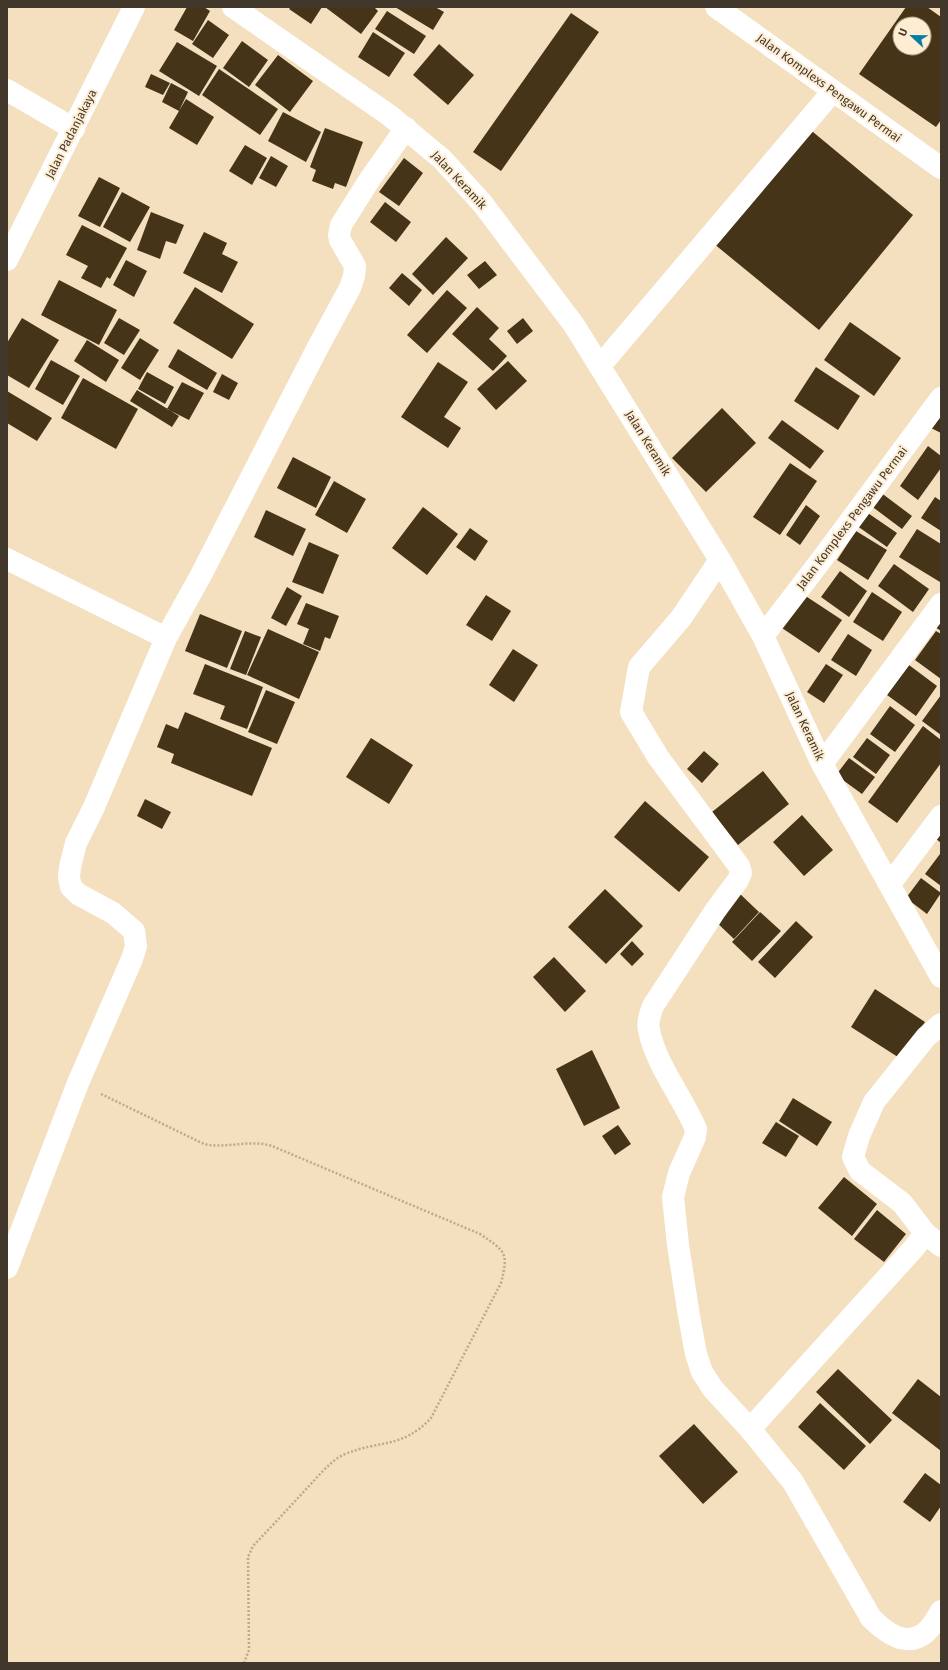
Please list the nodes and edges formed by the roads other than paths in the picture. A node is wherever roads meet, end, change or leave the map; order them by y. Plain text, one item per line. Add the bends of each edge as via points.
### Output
1 (134, 7) edge
2 (233, 7) edge
3 (716, 7) edge
4 (7, 90) edge
5 (834, 91) junction
6 (406, 128) junction
7 (74, 129) junction
8 (941, 168) edge
9 (7, 260) edge
10 (600, 366) junction
11 (941, 398) edge
12 (7, 559) edge
13 (720, 560) junction
14 (941, 604) edge
15 (763, 636) junction
16 (166, 638) junction
17 (822, 764) junction
18 (941, 816) edge
19 (890, 884) junction
20 (941, 977) edge
21 (941, 1024) edge
22 (933, 1239) edge
23 (7, 1268) edge
24 (750, 1429) junction
25 (941, 1611) edge

1 - 7 street, Jalan Padanjakaya
2 - 6 street, Jalan Keramik
3 - 5 street, Jalan Komplexs Pengawu Permai
4 - 7 street
5 - 8 street, Jalan Komplexs Pengawu Permai
5 - 10 street
6 - 10 street, Jalan Keramik via 442,159 482,203 574,325
6 - 16 street via 370,178 341,225 340,240 355,266 350,288
7 - 9 street, Jalan Padanjakaya
10 - 13 street, Jalan Keramik
11 - 15 street, Jalan Komplexs Pengawu Permai
12 - 16 street
13 - 15 street, Jalan Keramik
13 - 24 street via 681,618 639,666 632,712 658,757 740,866 741,873 734,886 653,1006 648,1030 696,1129 679,1173 673,1197 696,1354 702,1372 713,1389
14 - 17 street
15 - 17 street, Jalan Keramik
16 - 23 street via 94,807 76,843 69,877 74,891 113,913 134,931 136,946 78,1083
17 - 19 street, Jalan Keramik
18 - 19 street
19 - 20 street, Jalan Keramik
21 - 22 street via 926,1037 874,1102 853,1157 860,1171 902,1203
22 - 24 street via 914,1248
24 - 25 street via 793,1482 871,1618 886,1632 906,1639 927,1632

